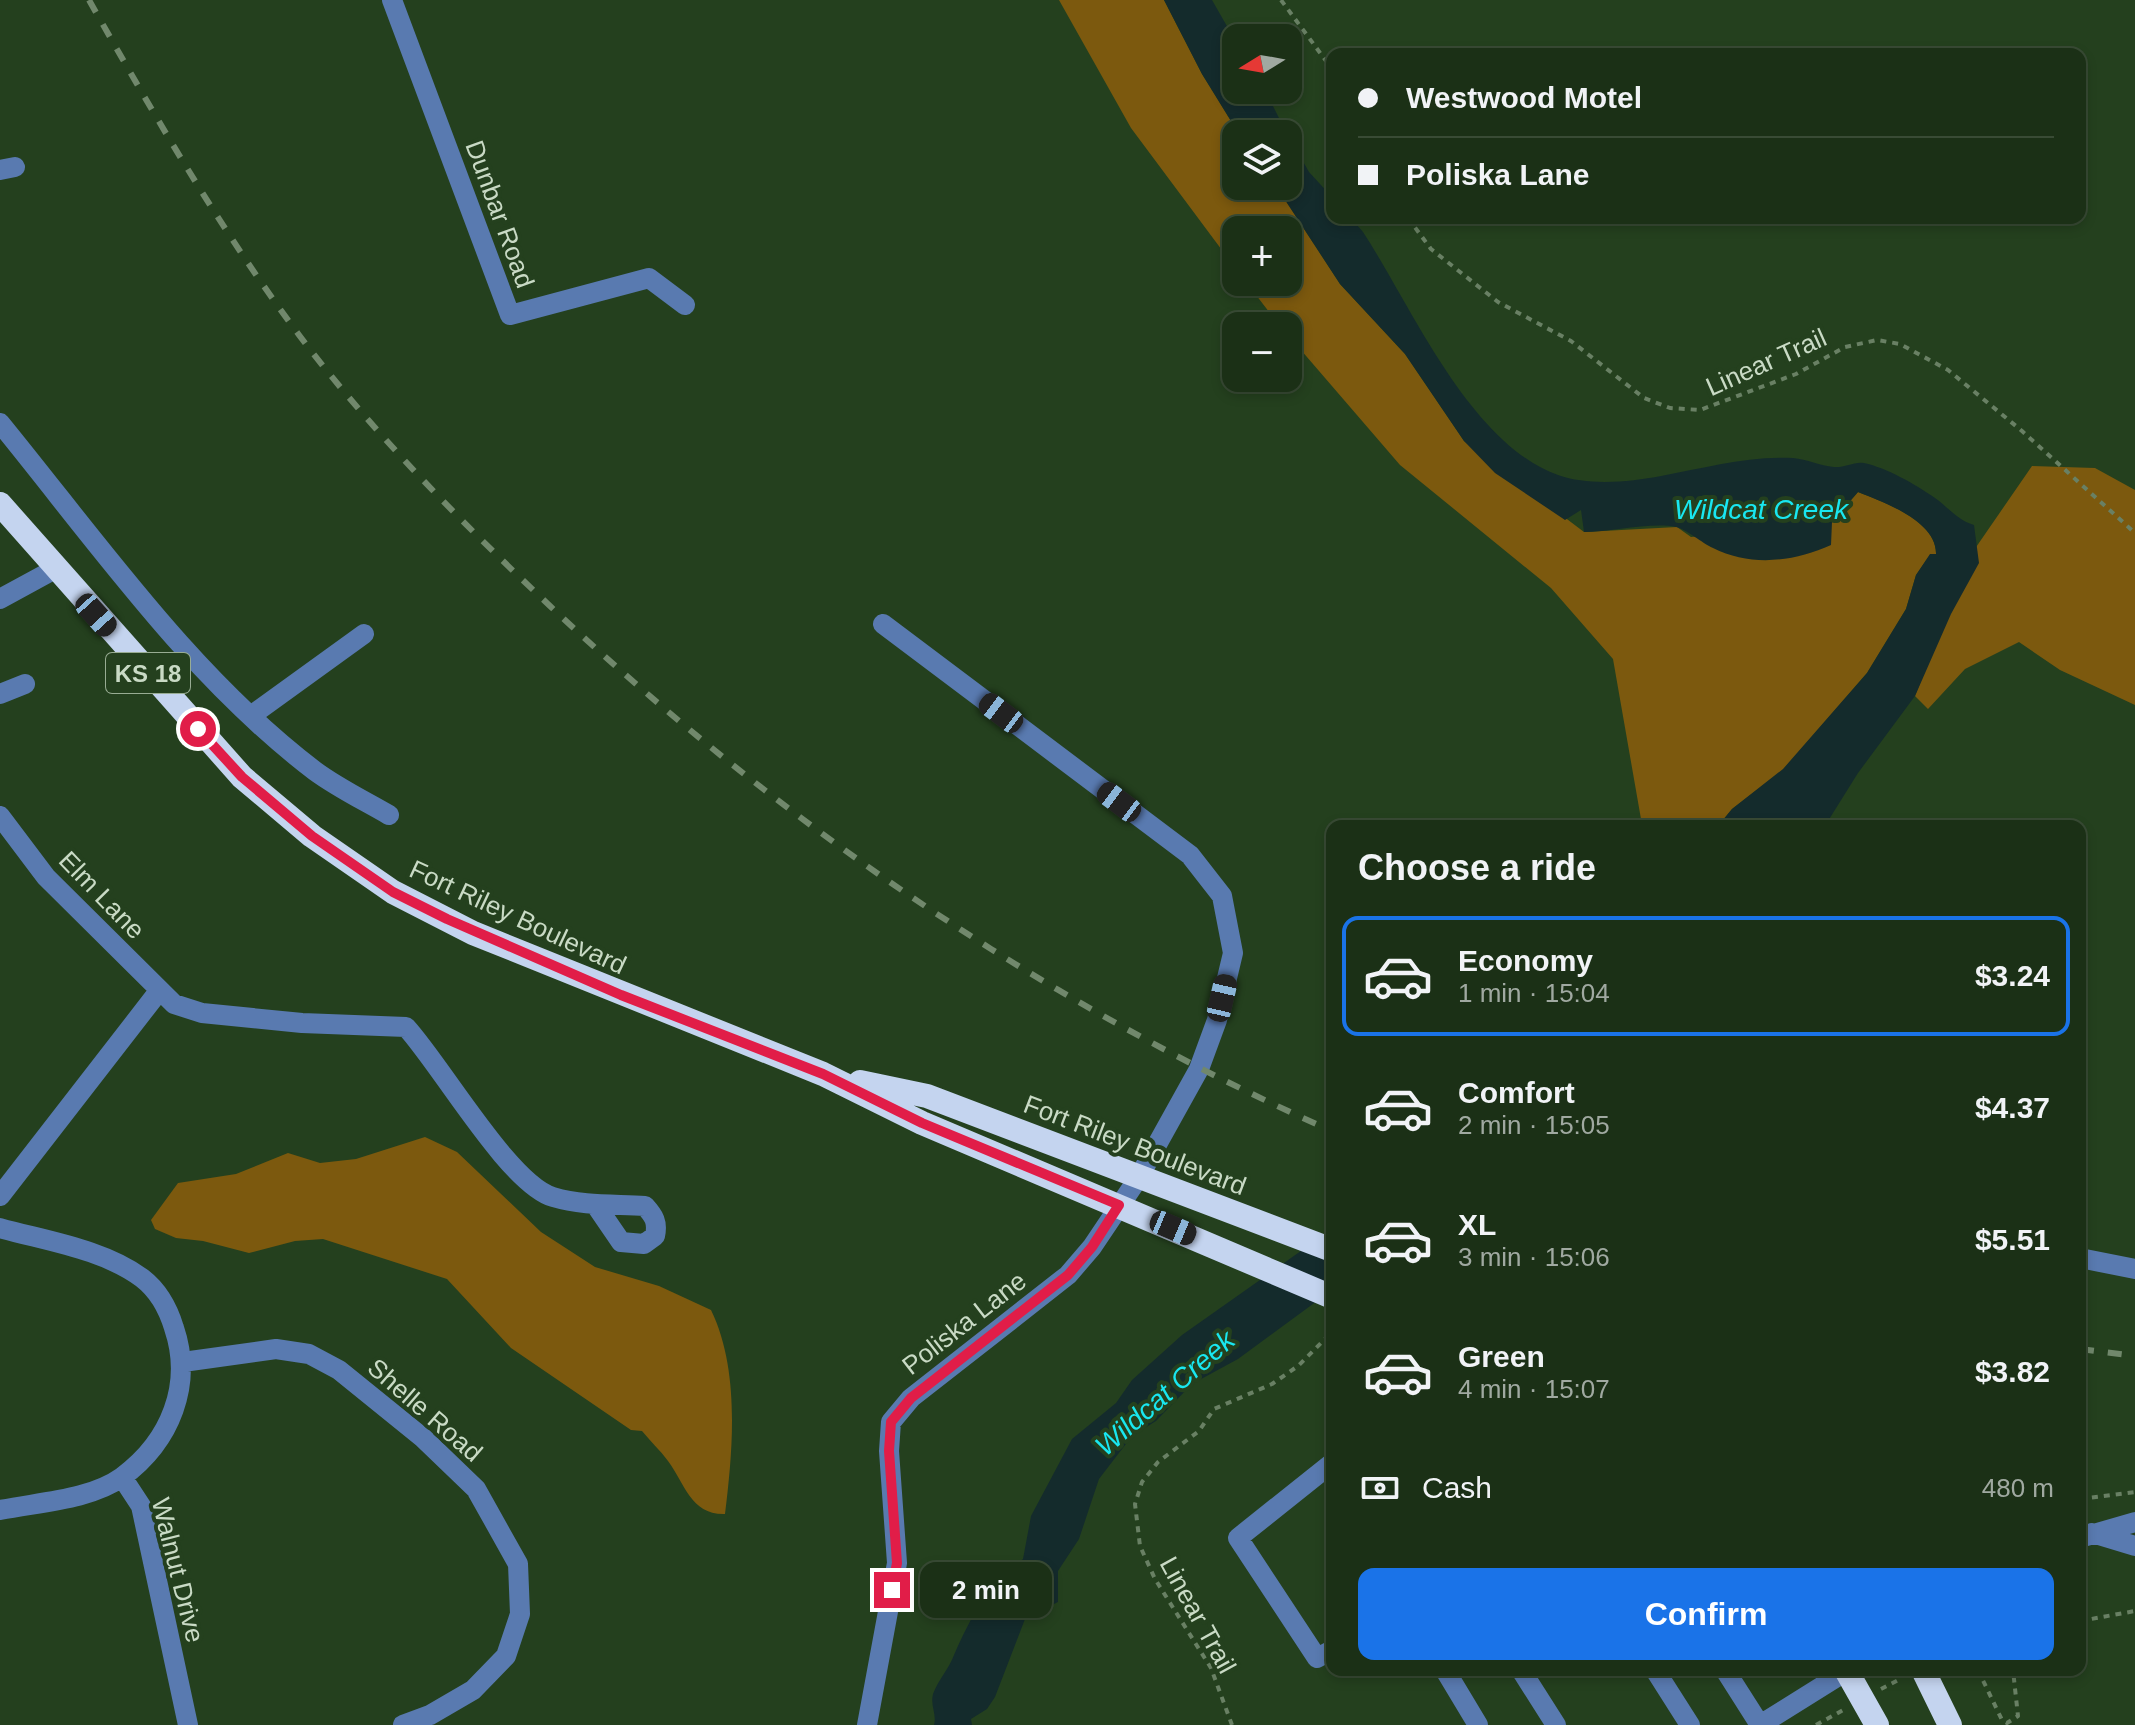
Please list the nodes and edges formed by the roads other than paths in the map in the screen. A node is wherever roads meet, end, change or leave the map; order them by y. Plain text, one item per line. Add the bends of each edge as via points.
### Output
1 (392, 0) edge
2 (685, 305) dead end
3 (0, 423) edge
4 (0, 504) edge
5 (55, 569) junction
6 (0, 599) edge
7 (883, 624) dead end
8 (364, 634) dead end
9 (25, 684) dead end
10 (0, 694) edge
11 (252, 715) junction
12 (389, 815) dead end
13 (0, 816) edge
14 (166, 997) junction
15 (823, 1074) junction
16 (1139, 1177) junction
17 (0, 1196) edge
18 (595, 1204) dead end
19 (1119, 1205) junction
20 (0, 1228) edge
21 (1326, 1248) edge
22 (2086, 1259) edge
23 (2135, 1269) edge
24 (1326, 1294) edge
25 (183, 1362) junction
26 (1326, 1468) edge
27 (122, 1477) junction
28 (0, 1510) edge
29 (2135, 1522) edge
30 (2086, 1536) edge
31 (2135, 1546) edge
32 (1326, 1653) edge
33 (1449, 1676) edge
34 (1525, 1676) edge
35 (1659, 1676) edge
36 (1729, 1676) edge
37 (1838, 1676) edge
38 (1850, 1676) edge
39 (1926, 1676) edge
40 (188, 1725) edge
41 (403, 1725) edge
42 (867, 1725) edge
43 (1478, 1725) edge
44 (1556, 1725) edge
45 (1690, 1725) edge
46 (1760, 1725) edge
47 (1877, 1725) edge
48 (1950, 1725) edge

1 - 2 street, Dunbar Road via 510,315 649,278
3 - 11 street via 176,638
4 - 5 highway, Fort Riley Boulevard / KS 18
5 - 6 street
5 - 15 highway, Fort Riley Boulevard / KS 18 via 242,777 312,836 393,892 473,933
7 - 16 street, Poliska Lane via 1190,855 1222,896 1233,953 1217,1020 1199,1069
8 - 11 street
9 - 10 street
11 - 12 street via 316,772
13 - 14 street, Elm Lane via 46,877
14 - 17 street
14 - 18 street via 202,1013 406,1027 499,1152 527,1180 550,1197
15 - 16 highway, Fort Riley Boulevard / KS 18 via 927,1096
15 - 19 highway, Fort Riley Boulevard / KS 18 via 922,1123
16 - 19 street, Poliska Lane
16 - 21 highway, Fort Riley Boulevard / KS 18
19 - 24 highway, Fort Riley Boulevard / KS 18
19 - 42 street, Poliska Lane via 1068,1275 911,1398 891,1422 897,1563
20 - 25 street, Walnut Drive via 114,1260 144,1279 165,1303
22 - 23 street
25 - 27 street, Walnut Drive via 174,1413 155,1445
25 - 41 street, Shelle Road via 276,1349 309,1354 339,1370 476,1489 518,1564 520,1614 506,1656 473,1690
26 - 32 street via 1238,1538 1317,1658
27 - 28 street via 84,1494
27 - 40 street, Walnut Drive via 141,1506
29 - 30 street
30 - 31 street
33 - 43 street
34 - 44 street
35 - 45 street
36 - 46 street
37 - 46 street
38 - 47 highway
39 - 48 highway

